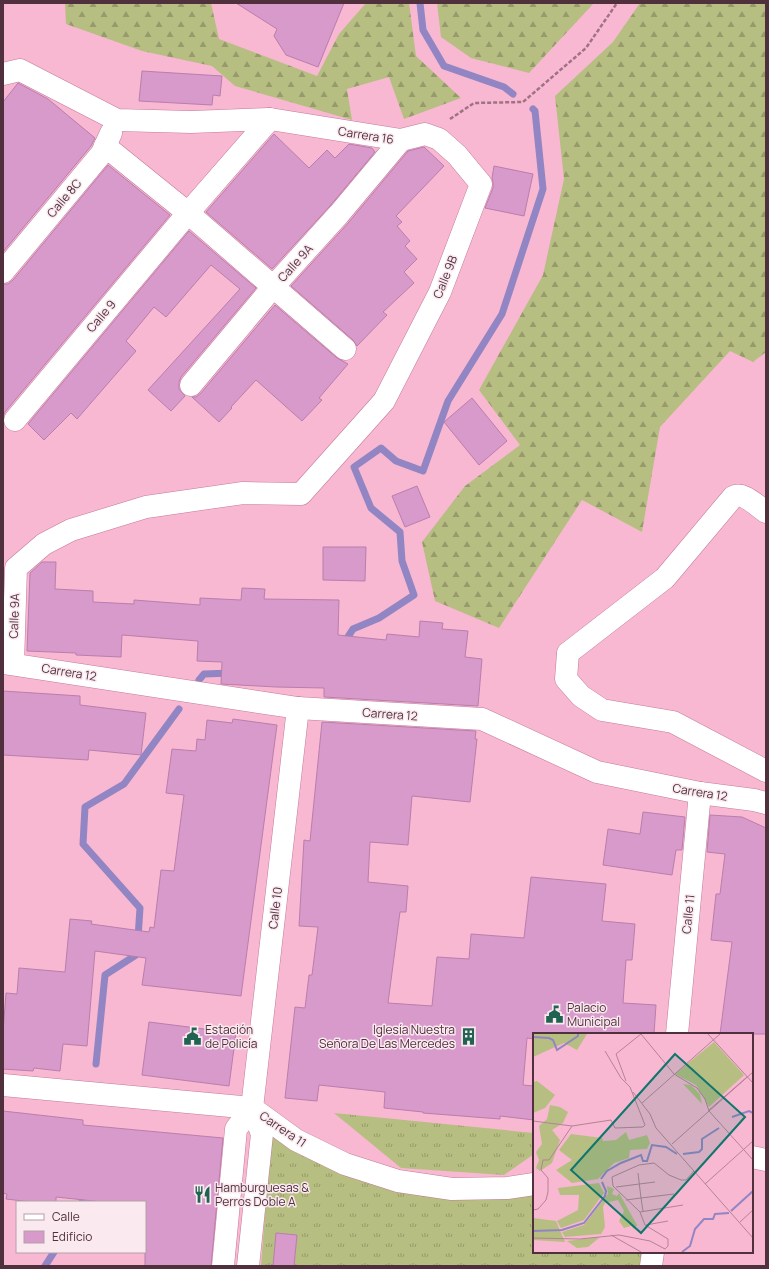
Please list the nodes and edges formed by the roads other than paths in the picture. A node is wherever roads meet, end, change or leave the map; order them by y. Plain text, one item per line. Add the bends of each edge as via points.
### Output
1 (12, 72) edge
2 (3, 92) edge
3 (270, 119) junction
4 (117, 120) junction
5 (400, 140) junction
6 (105, 146) junction
7 (457, 155) joint
8 (188, 213) junction
9 (3, 272) edge
10 (273, 288) junction
11 (345, 349) dead end
12 (191, 386) dead end
13 (15, 420) dead end
14 (766, 512) edge
15 (16, 568) joint
16 (8, 663) edge
17 (298, 708) junction
18 (766, 771) edge
19 (700, 793) junction
20 (766, 803) edge
21 (677, 1033) edge
22 (3, 1085) edge
23 (252, 1108) junction
24 (753, 1157) edge
25 (766, 1160) edge
26 (533, 1184) edge
27 (653, 1253) edge
28 (223, 1266) edge
29 (248, 1266) edge
30 (651, 1266) edge

1 - 2 street
1 - 4 street
3 - 4 street, Carrera 16 via 192,122
3 - 5 street, Carrera 16
3 - 8 street, Calle 9
4 - 6 street, Calle 8C
5 - 7 street, Carrera 16 via 425,134 438,139
5 - 10 street, Calle 9A
6 - 8 street
6 - 9 street, Calle 8C via 102,153
7 - 15 street, Calle 9B via 481,184 440,292 384,401 302,494 243,493 146,507 71,530 44,544
8 - 10 street
8 - 13 street, Calle 9
10 - 11 street
10 - 12 street, Calle 9A
14 - 18 street via 742,496 737,494 732,497 665,578 568,653 566,679 581,696 602,710 673,722
15 - 16 street, Calle 9A
16 - 17 street, Carrera 12
17 - 19 street, Carrera 12 via 482,719 597,772
17 - 23 street, Calle 10
19 - 20 street, Carrera 12
19 - 21 street, Calle 11
22 - 23 street, Carrera 11
23 - 26 street, Carrera 11 via 296,1140 345,1164 398,1181 452,1189 507,1188
23 - 28 street via 236,1129
23 - 29 street, Calle 10 via 262,1134
24 - 25 street
27 - 30 street

